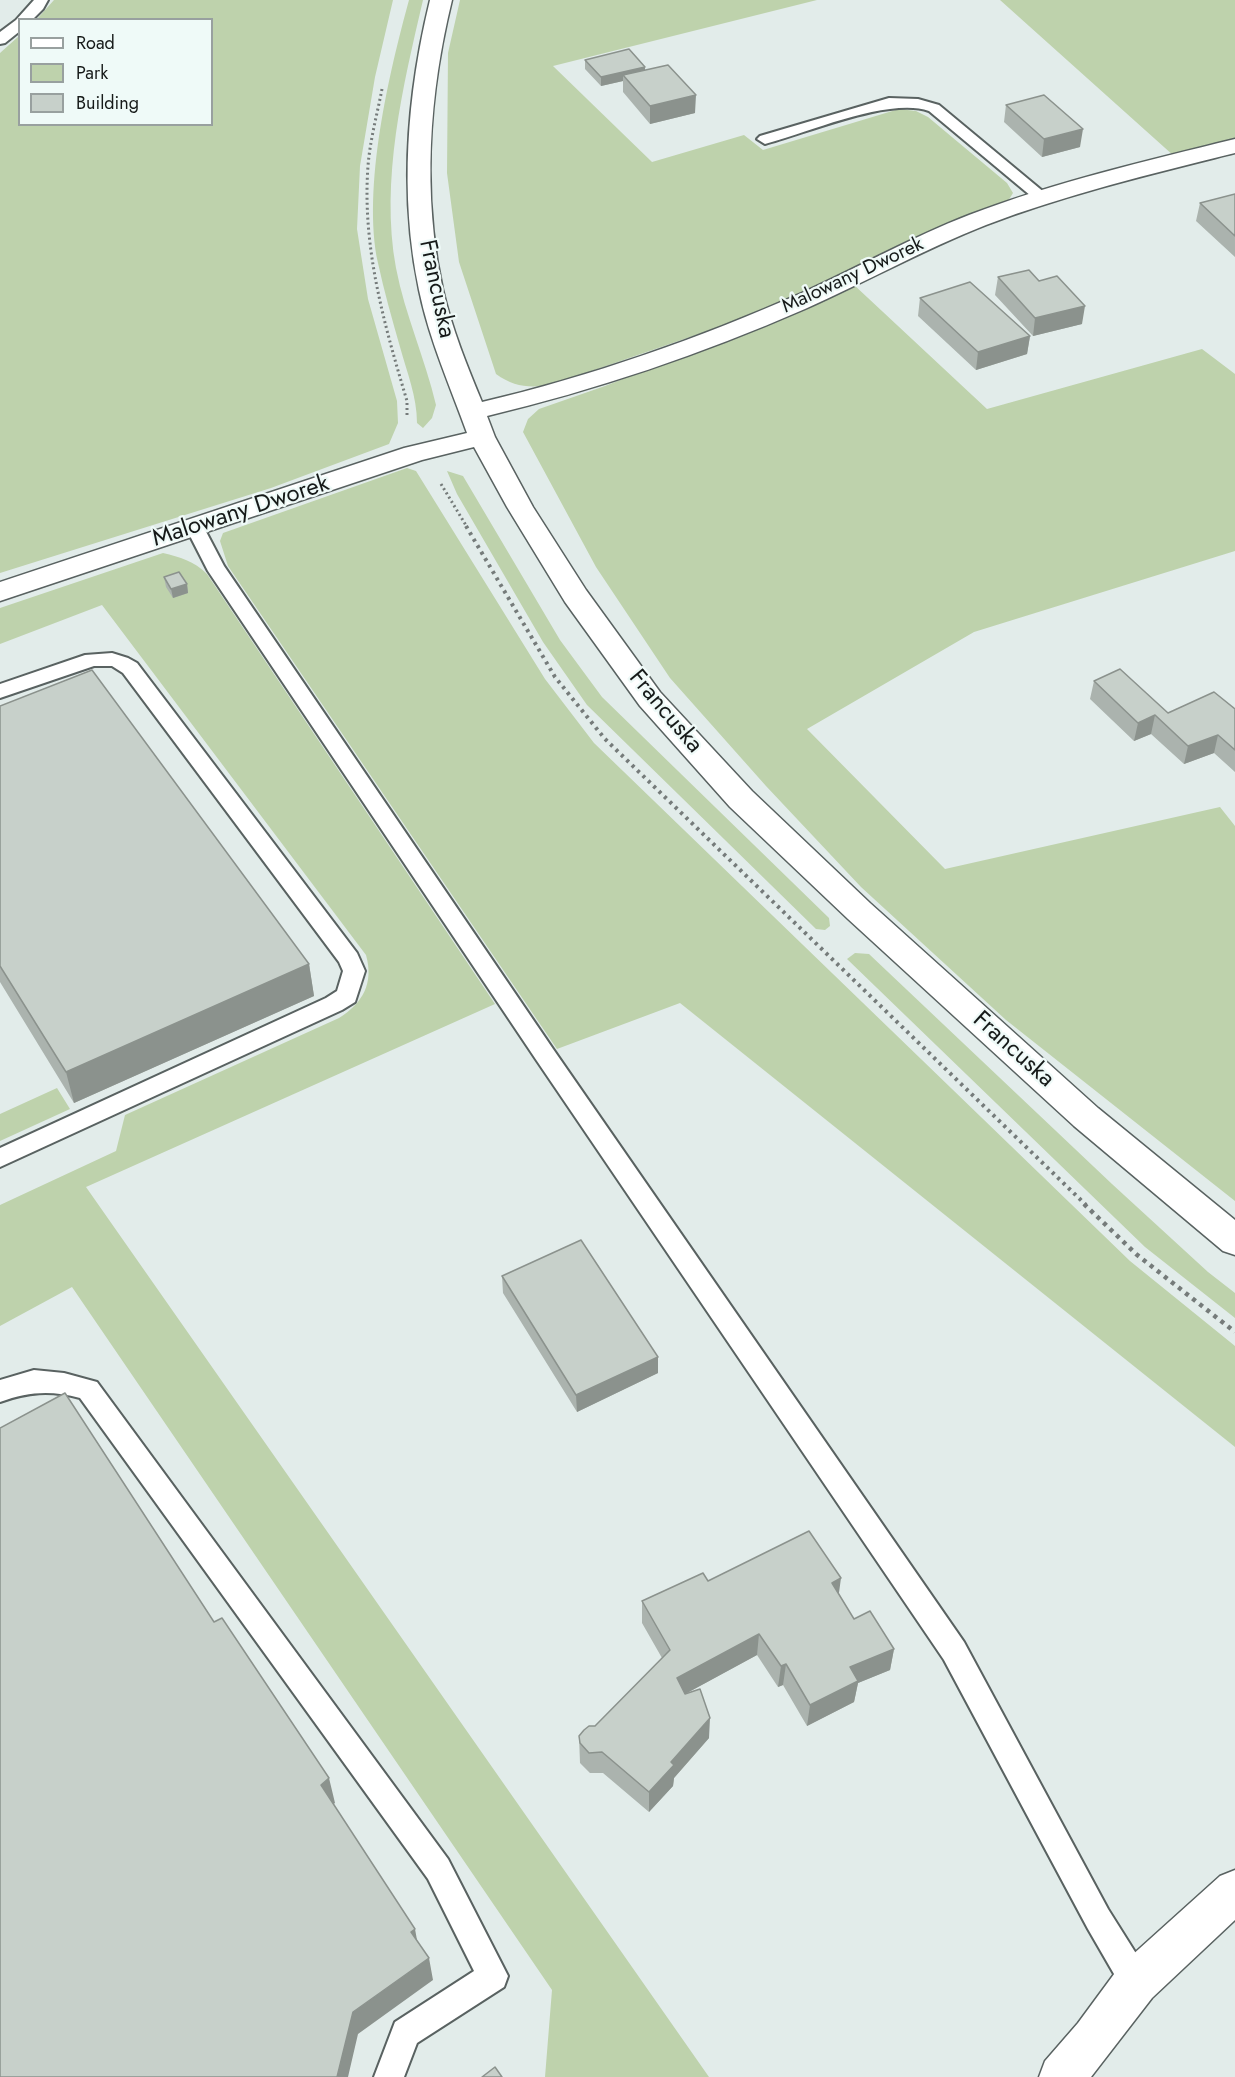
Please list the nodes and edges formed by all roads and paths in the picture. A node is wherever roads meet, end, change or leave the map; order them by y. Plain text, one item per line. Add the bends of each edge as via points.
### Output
1 (41, 0) edge
2 (441, 0) edge
3 (25, 18) edge
4 (18, 25) edge
5 (0, 40) edge
6 (765, 139) dead end
7 (1235, 146) edge
8 (1043, 198) junction
9 (478, 424) junction
10 (195, 528) junction
11 (0, 592) edge
12 (0, 691) edge
13 (0, 1158) edge
14 (1235, 1241) edge
15 (0, 1391) edge
16 (1235, 1891) edge
17 (1136, 1982) junction
18 (389, 2077) edge
19 (1061, 2077) edge

1 - 3 lane
2 - 9 street, Francuska via 429,50 418,157 424,249 443,332
4 - 5 lane
6 - 8 lane via 889,103 922,104 934,108
7 - 8 street, Malowany Dworek
8 - 9 street, Malowany Dworek via 944,233 798,304 533,399
9 - 10 street, Malowany Dworek via 413,454
9 - 14 street, Francuska via 520,507 595,624 650,699 741,799 1077,1109
10 - 11 street, Malowany Dworek
10 - 17 lane via 215,567 551,1065 954,1652
12 - 13 lane via 92,660 121,661 130,668 349,959 354,971 347,996 334,1004
15 - 18 lane via 19,1383 53,1379 88,1390 438,1869 493,1976 406,2033
16 - 17 street
17 - 19 street

